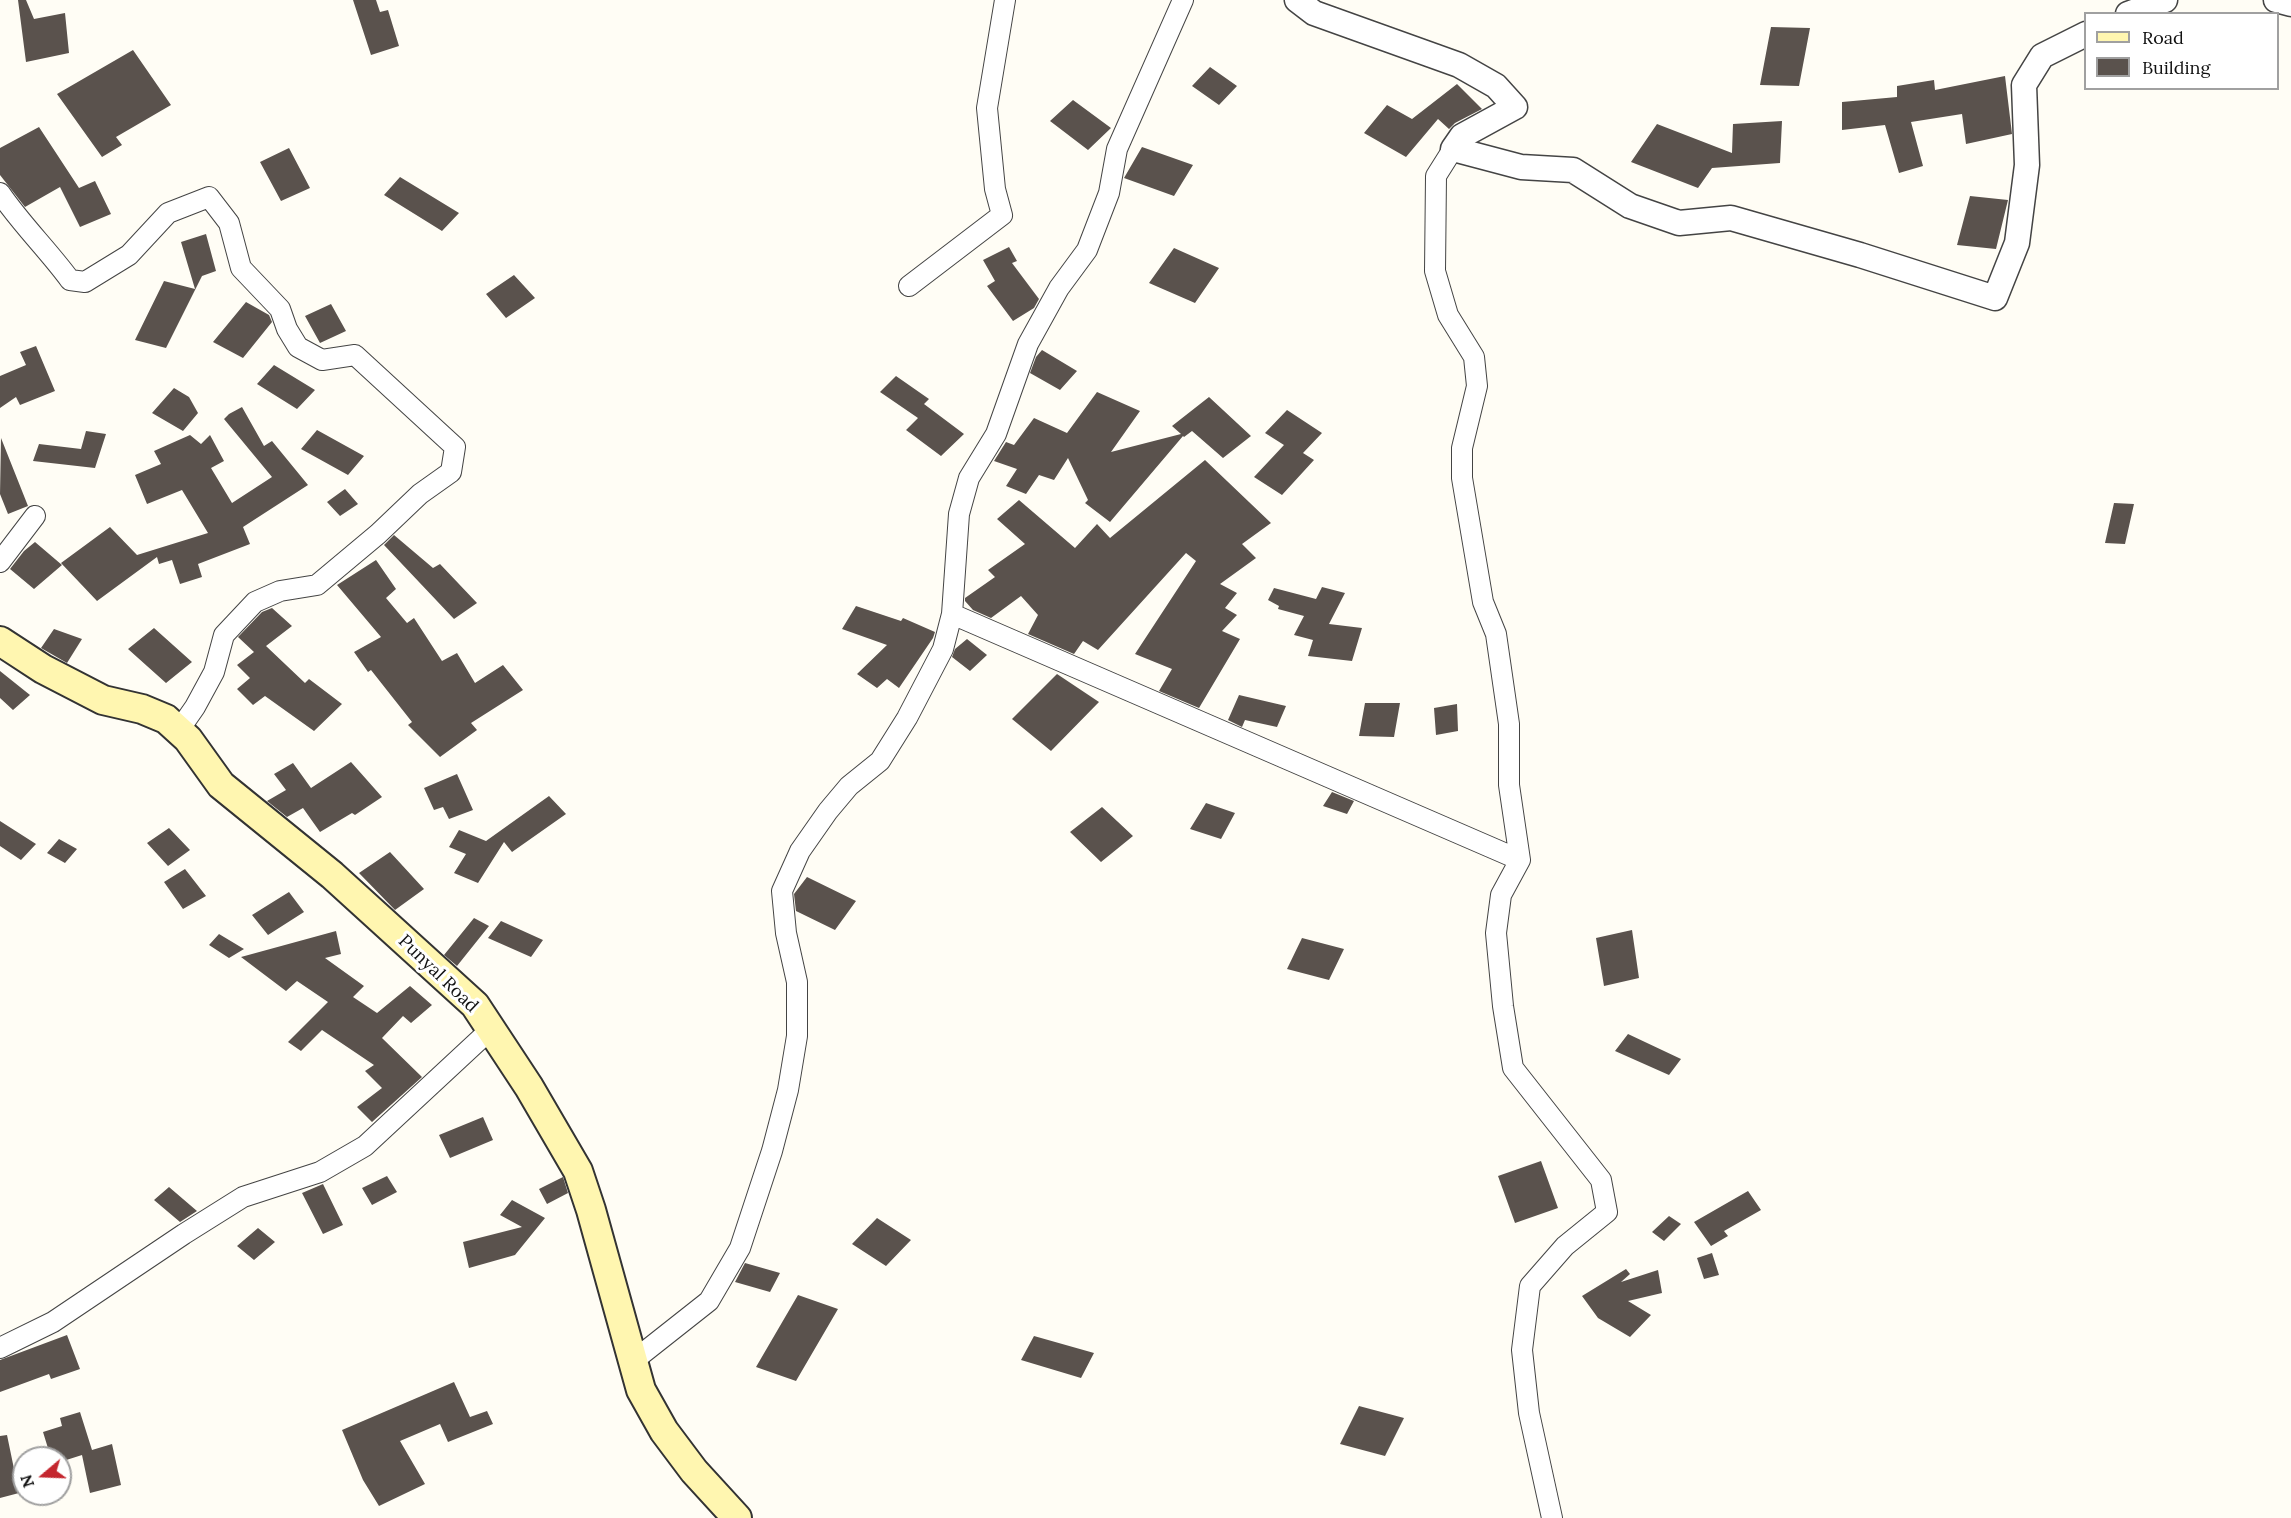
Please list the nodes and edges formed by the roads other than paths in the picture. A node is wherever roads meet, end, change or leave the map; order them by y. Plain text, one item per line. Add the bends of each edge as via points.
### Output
1 (1005, 0) edge
2 (1183, 0) edge
3 (1296, 0) edge
4 (2164, 0) edge
5 (2276, 0) edge
6 (2291, 4) edge
7 (2133, 12) edge
8 (2084, 35) edge
9 (1453, 149) junction
10 (0, 194) edge
11 (909, 286) dead end
12 (35, 516) dead end
13 (0, 562) edge
14 (952, 614) junction
15 (0, 641) edge
16 (178, 730) junction
17 (1520, 860) junction
18 (491, 1029) junction
19 (0, 1348) edge
20 (633, 1361) junction
21 (737, 1518) edge
22 (1552, 1518) edge

1 - 11 street via 987,108 995,189 1002,215
2 - 14 street via 1117,148 1109,193 1087,250 1059,288 1028,344 996,434 969,478 959,514
3 - 9 street via 1314,13 1459,65 1496,86 1515,107 1462,136
4 - 7 street
5 - 6 street
8 - 9 street via 2042,56 2024,85 2027,165 2017,243 1995,298 1731,218 1679,223 1630,206 1573,170 1521,167
9 - 17 street via 1436,176 1435,271 1448,315 1474,357 1477,386 1462,448 1462,478 1483,602 1496,634 1509,724 1509,785
10 - 16 street via 70,280 85,282 129,255 168,213 209,197 229,223 242,268 280,309 298,347 322,360 355,355 455,447 451,472 420,494 317,585 280,591 255,602 224,635 214,672
12 - 13 street
14 - 17 street
14 - 20 street via 943,649 907,718 880,761 849,786 828,811 800,851 782,891 797,982 797,1036 772,1151 740,1248 709,1301
15 - 16 main road, Punyal Road via 103,700 142,709 166,719
16 - 18 main road, Punyal Road via 221,785 332,875 475,1005
17 - 22 street via 1501,895 1496,933 1514,1068 1600,1180 1607,1212 1565,1246 1530,1286 1522,1350 1529,1413
18 - 19 street via 365,1146 320,1172 243,1197 53,1322
18 - 20 main road, Punyal Road via 578,1171
20 - 21 main road, Punyal Road via 641,1390 664,1431

